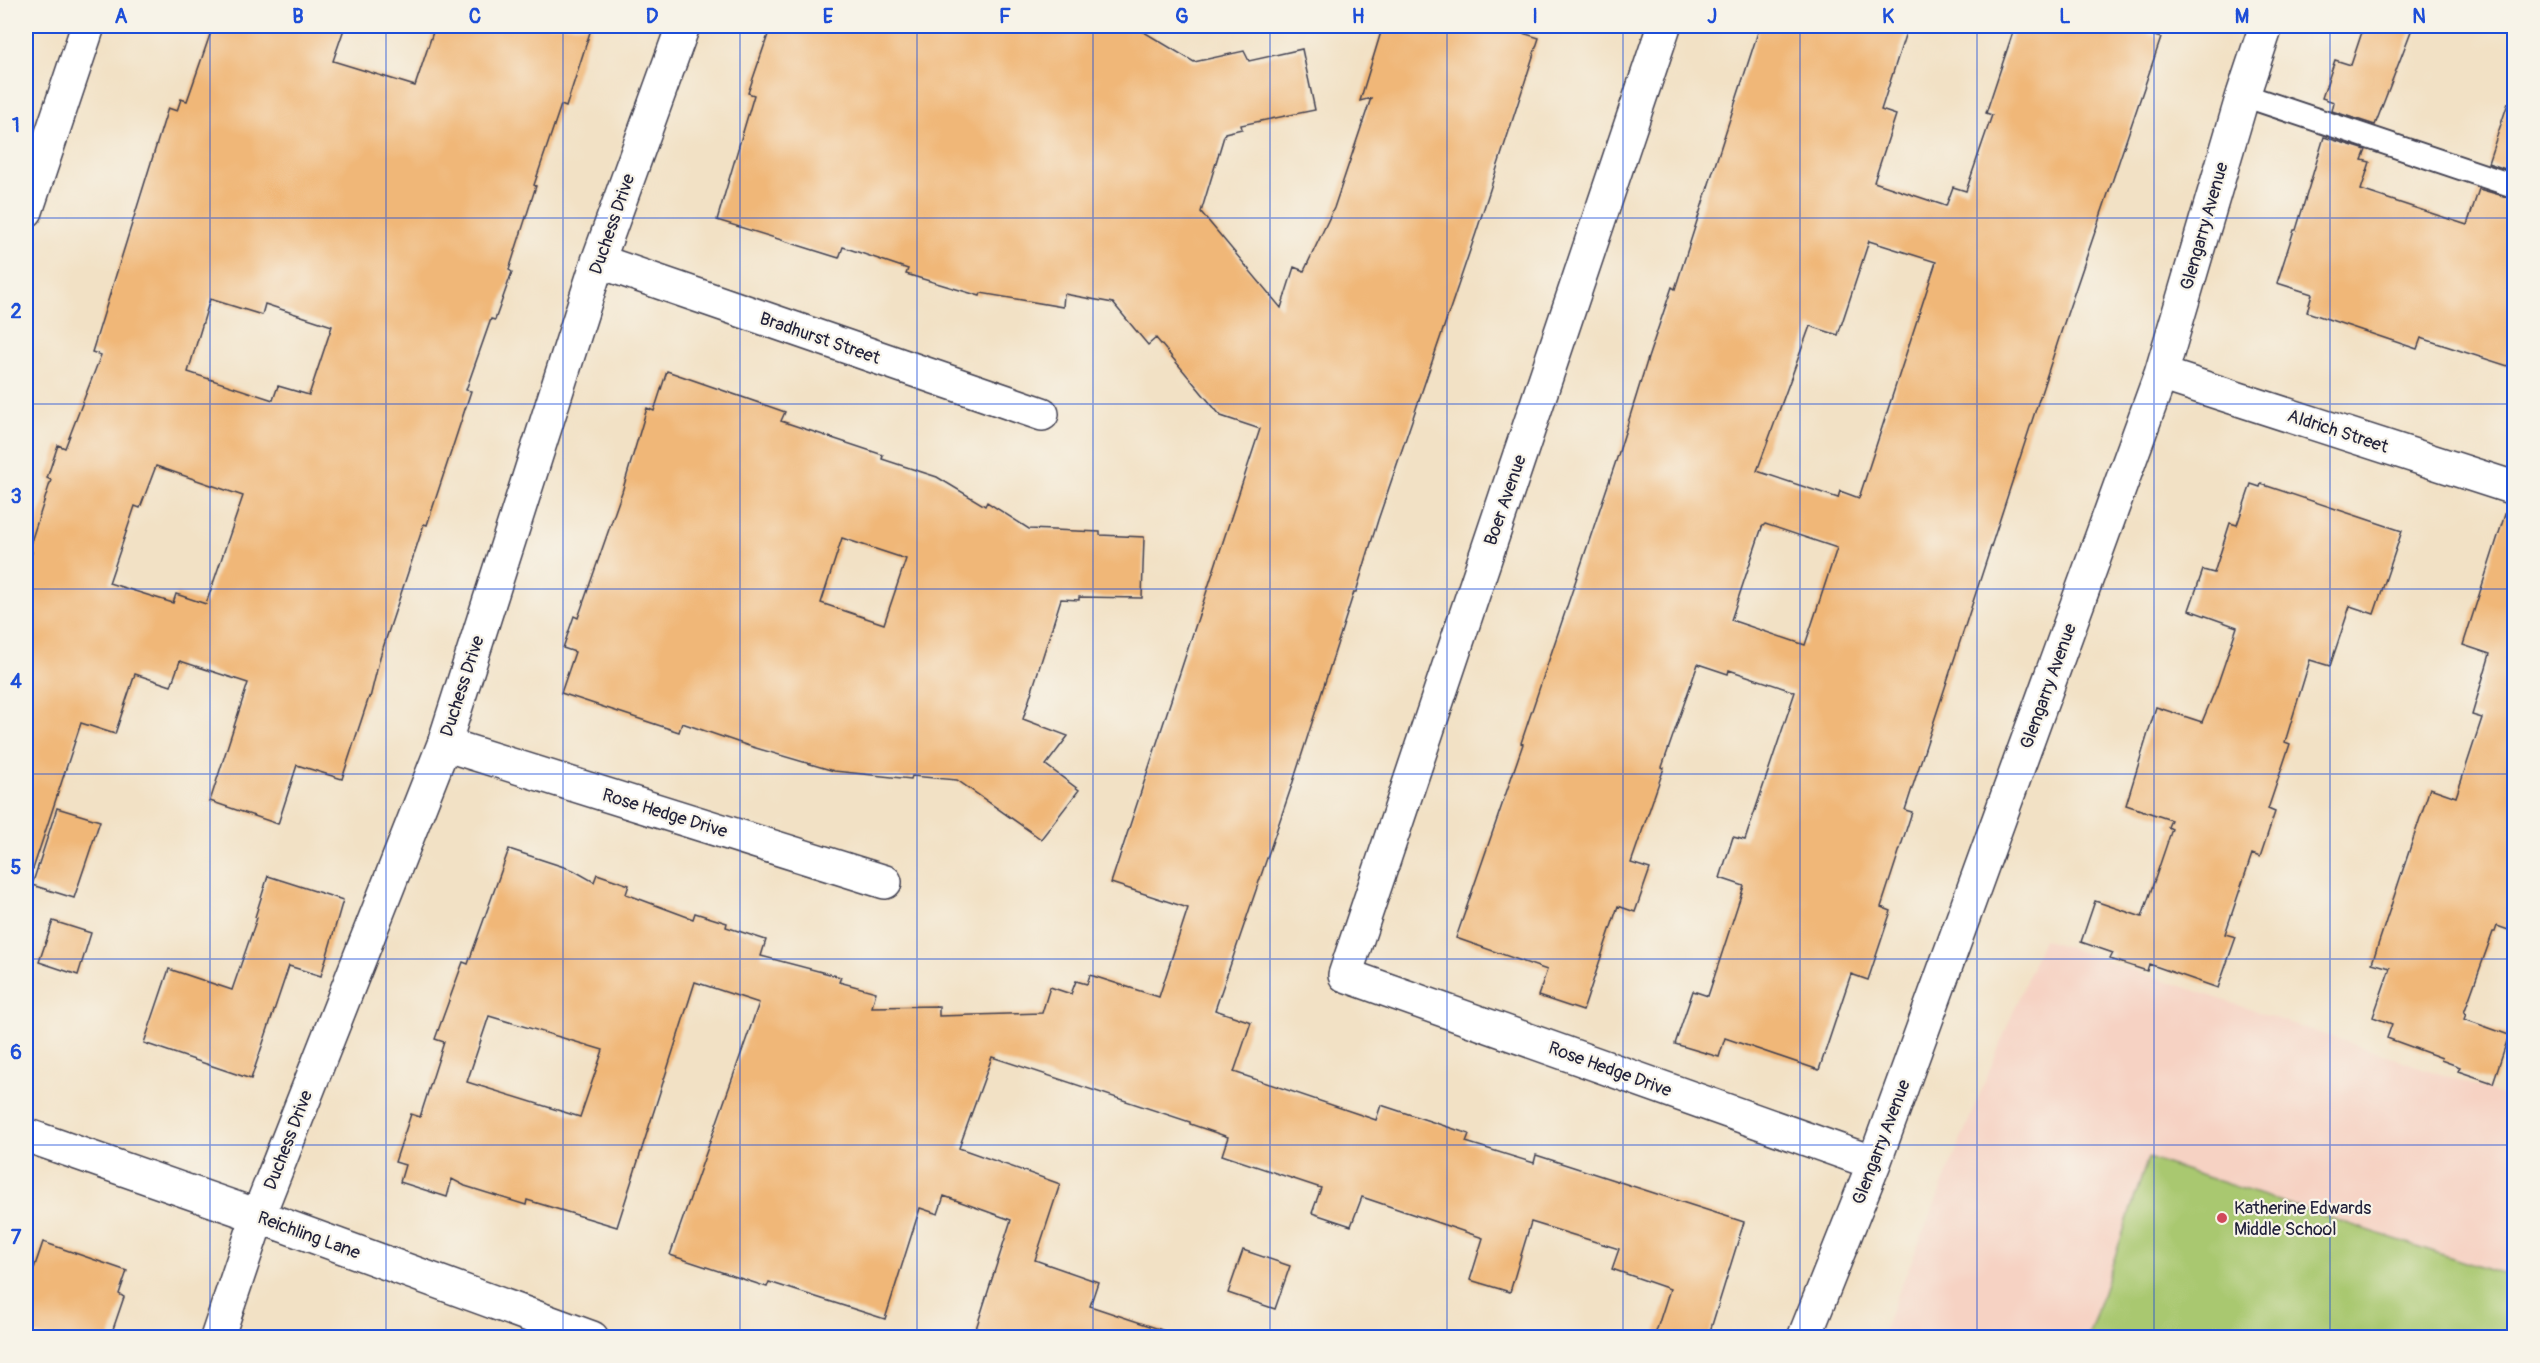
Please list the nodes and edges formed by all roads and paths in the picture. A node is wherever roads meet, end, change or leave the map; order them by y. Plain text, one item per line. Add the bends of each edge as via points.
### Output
1 (88, 26) edge
2 (683, 26) edge
3 (1664, 26) edge
4 (2266, 26) edge
5 (2243, 95) junction
6 (2514, 186) edge
7 (26, 211) edge
8 (598, 261) junction
9 (2161, 374) junction
10 (1042, 414) dead end
11 (2514, 488) edge
12 (444, 744) junction
13 (885, 882) dead end
14 (1345, 975) joint
15 (26, 1135) edge
16 (1874, 1163) junction
17 (258, 1216) junction
18 (217, 1338) edge
19 (592, 1338) edge
20 (1804, 1338) edge

1 - 7 street
2 - 8 street, Duchess Drive
3 - 14 street, Boer Avenue
4 - 5 street, Glengarry Avenue
5 - 6 lane
5 - 9 street, Glengarry Avenue
8 - 10 street, Bradhurst Street
8 - 12 street, Duchess Drive
9 - 11 street, Aldrich Street
9 - 16 street, Glengarry Avenue
12 - 13 street, Rose Hedge Drive
12 - 17 street, Duchess Drive
14 - 16 street, Rose Hedge Drive
15 - 17 street, Reichling Lane
16 - 20 street, Glengarry Avenue
17 - 18 street, Duchess Drive
17 - 19 street, Reichling Lane

